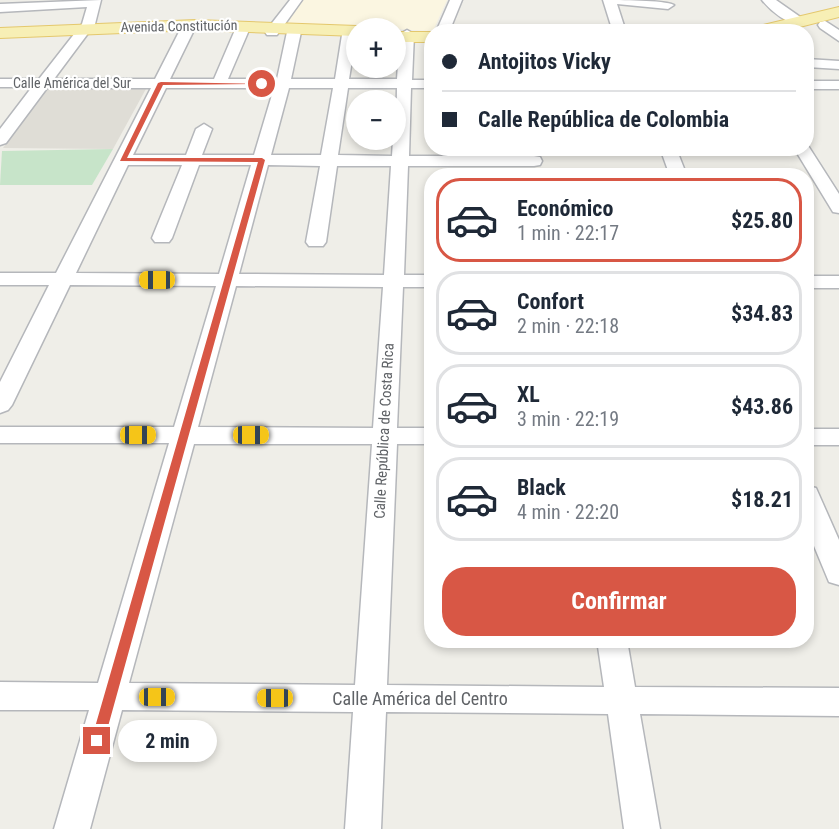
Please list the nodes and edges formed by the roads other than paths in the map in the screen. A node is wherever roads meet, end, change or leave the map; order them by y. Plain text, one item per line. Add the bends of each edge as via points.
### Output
1 (281, 0) edge
2 (296, 0) edge
3 (456, 0) edge
4 (768, 0) edge
5 (95, 2) edge
6 (668, 4) dead end
7 (0, 9) edge
8 (839, 12) edge
9 (428, 24) edge
10 (617, 24) edge
11 (797, 24) edge
12 (805, 24) edge
13 (832, 24) edge
14 (814, 25) edge
15 (187, 30) junction
16 (267, 30) junction
17 (82, 31) junction
18 (0, 33) edge
19 (346, 34) edge
20 (415, 35) edge
21 (839, 37) edge
22 (0, 38) edge
23 (814, 63) edge
24 (839, 65) edge
25 (346, 67) edge
26 (0, 83) edge
27 (42, 83) junction
28 (161, 83) junction
29 (219, 84) junction
30 (283, 84) junction
31 (342, 84) junction
32 (404, 84) junction
33 (424, 84) edge
34 (814, 85) edge
35 (839, 85) edge
36 (204, 129) dead end
37 (0, 140) edge
38 (807, 156) edge
39 (123, 160) junction
40 (192, 160) junction
41 (262, 160) junction
42 (328, 160) junction
43 (400, 161) junction
44 (465, 162) edge
45 (534, 162) edge
46 (839, 208) edge
47 (162, 238) dead end
48 (316, 243) dead end
49 (0, 279) edge
50 (63, 280) junction
51 (228, 280) junction
52 (393, 280) junction
53 (424, 281) edge
54 (814, 282) edge
55 (839, 282) edge
56 (0, 405) edge
57 (0, 435) edge
58 (184, 435) junction
59 (384, 436) junction
60 (424, 436) edge
61 (814, 437) edge
62 (839, 437) edge
63 (814, 512) edge
64 (839, 574) edge
65 (613, 648) edge
66 (0, 696) edge
67 (110, 697) junction
68 (369, 699) junction
69 (621, 700) junction
70 (839, 702) edge
71 (72, 829) edge
72 (363, 829) edge
73 (642, 829) edge

1 - 16 street
2 - 16 street
3 - 9 street
4 - 11 street
5 - 7 street
5 - 17 street
6 - 10 street via 609,0
8 - 12 main road
13 - 14 main road
13 - 21 street
15 - 16 main road, Avenida Constitución
15 - 17 main road, Avenida Constitución
15 - 28 street
16 - 17 main road, Avenida Constitución via 163,25
16 - 19 main road, Avenida Constitución
16 - 29 street
16 - 30 street
17 - 18 main road, Avenida Constitución
17 - 22 main road, Avenida Constitución
17 - 27 street
20 - 32 street, Calle República de Costa Rica
23 - 24 street
25 - 31 street
26 - 27 street, Calle América del Sur
27 - 28 street, Calle América del Sur
27 - 37 street
28 - 29 street, Calle América del Sur
28 - 39 street
29 - 30 street, Calle América del Sur
30 - 31 street, Calle América del Sur
30 - 41 street
31 - 32 street, Calle América del Sur
31 - 42 street
32 - 33 street, Calle América del Sur
32 - 43 street, Calle República de Costa Rica
34 - 35 street
36 - 40 street
38 - 46 street
39 - 40 street
39 - 50 street
40 - 41 street
40 - 47 street
41 - 42 street
41 - 51 street
42 - 43 street
42 - 48 street
43 - 44 street
43 - 52 street, Calle República de Costa Rica
44 - 45 street
49 - 50 street
50 - 51 street
50 - 56 street
51 - 52 street
51 - 58 street
52 - 53 street
52 - 59 street, Calle República de Costa Rica
54 - 55 street
57 - 58 street
58 - 59 street
58 - 67 street
59 - 60 street
59 - 68 street, Calle República de Costa Rica
61 - 62 street
63 - 64 street
65 - 69 street
66 - 67 street, Calle América del Centro
67 - 68 street, Calle América del Centro
67 - 71 street
68 - 69 street, Calle América del Centro
68 - 72 street, Calle República de Costa Rica
69 - 70 street, Calle América del Centro
69 - 73 street

